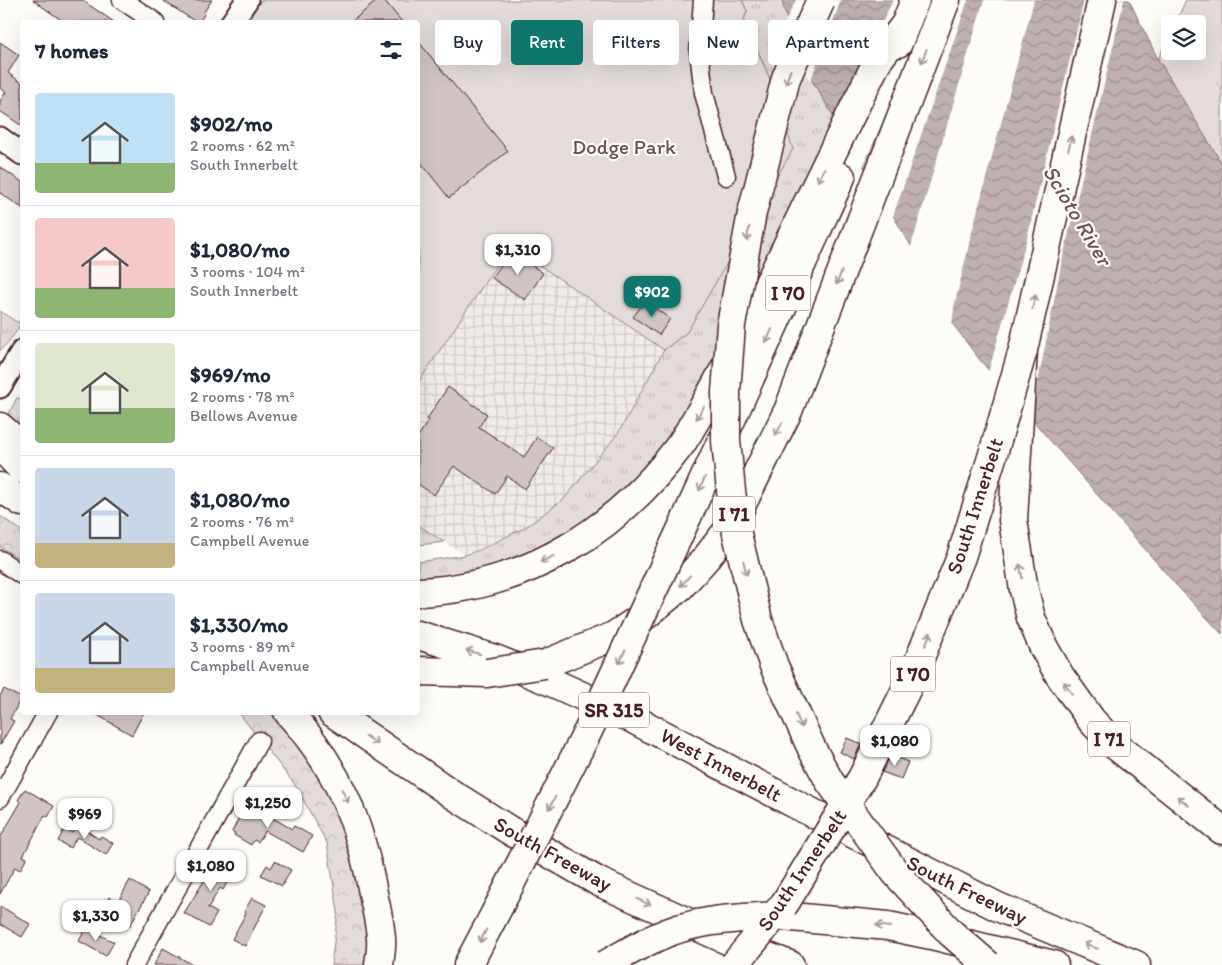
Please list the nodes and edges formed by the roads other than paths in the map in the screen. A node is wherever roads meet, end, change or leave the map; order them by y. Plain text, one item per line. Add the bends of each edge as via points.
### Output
1 (122, 0) edge
2 (247, 0) edge
3 (703, 0) edge
4 (821, 0) edge
5 (915, 0) edge
6 (946, 0) edge
7 (1102, 0) edge
8 (152, 20) edge
9 (233, 20) edge
10 (904, 26) junction
11 (0, 138) edge
12 (20, 153) edge
13 (726, 176) dead end
14 (1023, 350) junction
15 (20, 354) edge
16 (0, 387) edge
17 (8, 442) edge
18 (20, 465) edge
19 (0, 487) edge
20 (20, 501) edge
21 (0, 560) edge
22 (20, 574) edge
23 (420, 592) edge
24 (420, 636) edge
25 (420, 671) edge
26 (46, 715) edge
27 (291, 715) edge
28 (336, 715) edge
29 (259, 741) dead end
30 (0, 798) edge
31 (801, 807) joint
32 (1222, 830) edge
33 (134, 965) edge
34 (380, 965) edge
35 (468, 965) edge
36 (606, 965) edge
37 (734, 965) edge
38 (790, 965) edge
39 (988, 965) edge
40 (1054, 965) edge
41 (1136, 965) edge

1 - 8 street
2 - 9 street
3 - 13 street via 699,52 704,93
4 -> 39 highway, I 71, bridge via 786,78 752,213 731,325 726,441 737,534 758,620 774,666 830,782 895,872 951,933
5 - 10 highway, I 70
6 -> 25 highway, bridge via 788,411 731,526 707,558 680,587 614,636 545,664 487,673
14 -> 7 highway, South Innerbelt / I 70
10 -> 23 highway via 878,60 716,386 682,443 641,492 616,516 559,554 485,583
10 -> 35 highway, I 70, bridge via 890,69 589,730
11 - 12 street
32 -> 14 highway, I 71, bridge via 1114,745 1092,721 1060,676 1031,618 1013,520
37 -> 14 highway, South Innerbelt / I 70, bridge via 785,902 862,778 911,680 961,557
15 - 16 street
17 - 18 highway
19 - 20 highway
21 - 22 street
31 -> 24 highway, West Innerbelt / SR 315 via 632,718 495,658
26 - 30 street
27 -> 34 highway via 330,769 352,812 368,863 381,939
28 -> 38 highway, South Freeway via 452,794 599,882
29 - 33 street
41 -> 31 highway, South Freeway / SR 315 via 998,907
40 -> 36 highway, bridge via 888,926 781,916 730,918 690,926 654,938

